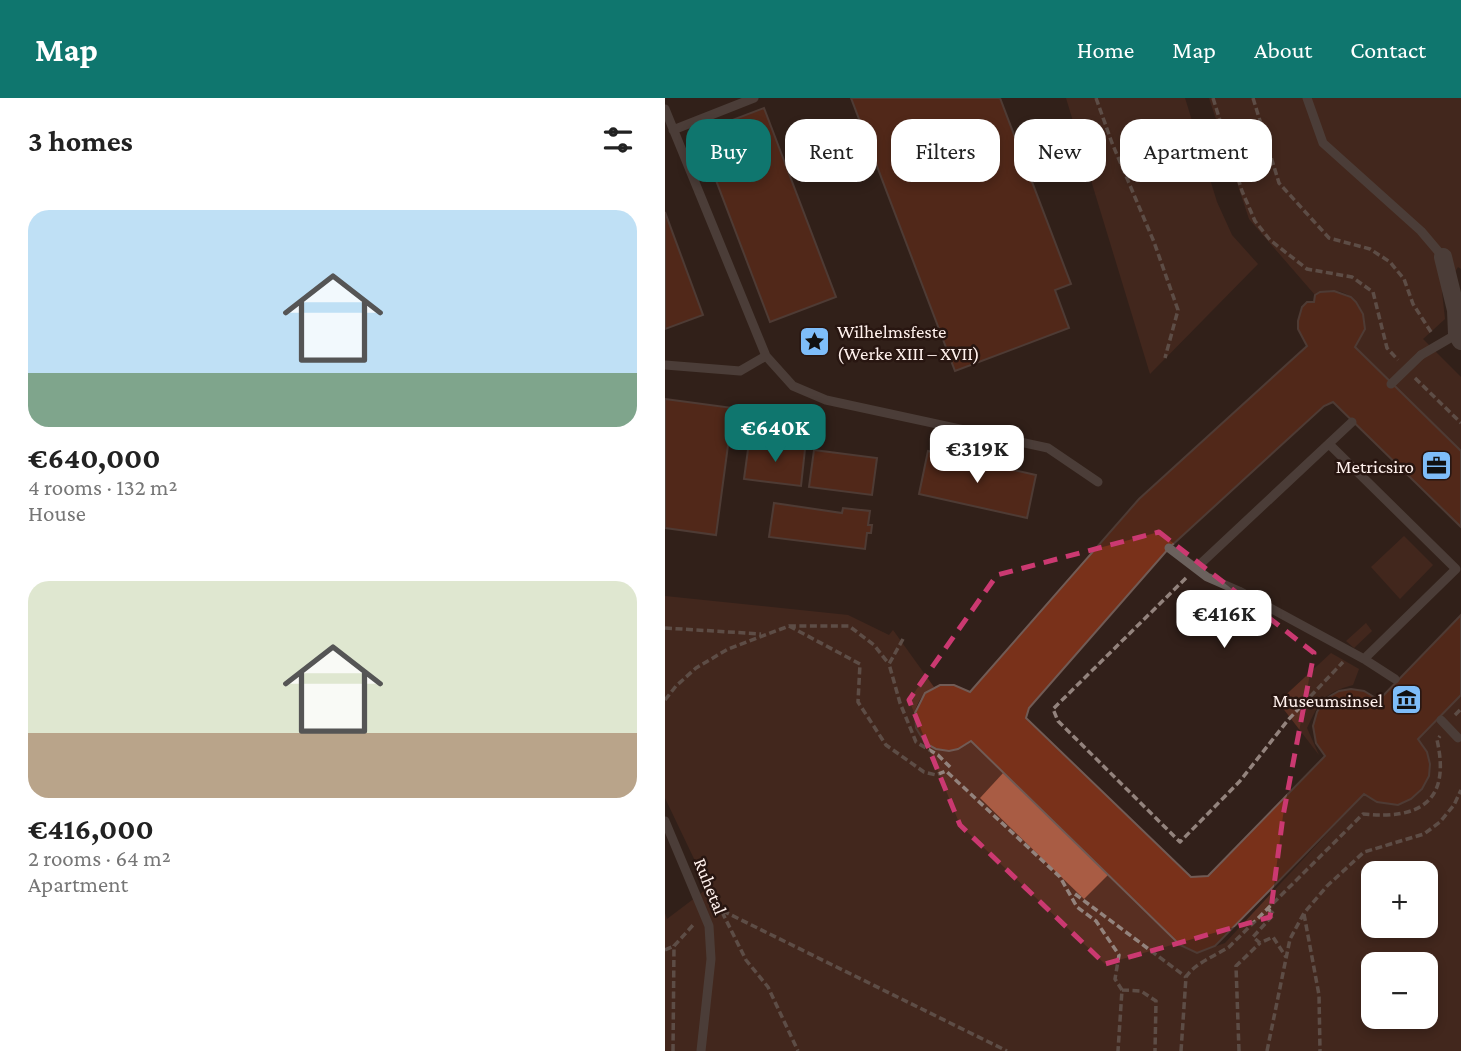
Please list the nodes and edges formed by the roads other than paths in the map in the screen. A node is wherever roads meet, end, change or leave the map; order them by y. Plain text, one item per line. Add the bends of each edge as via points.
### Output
1 (719, 98) edge
2 (754, 98) edge
3 (1307, 98) edge
4 (665, 109) edge
5 (723, 109) junction
6 (673, 130) junction
7 (1443, 257) joint
8 (1459, 337) edge
9 (766, 356) junction
10 (665, 365) edge
11 (1391, 384) dead end
12 (1352, 422) dead end
13 (1329, 444) junction
14 (1098, 482) dead end
15 (1169, 548) dead end
16 (1196, 568) junction
17 (1364, 660) junction
18 (1395, 679) dead end
19 (1441, 720) dead end
20 (1460, 738) edge
21 (665, 821) edge
22 (701, 1051) edge

1 - 5 lane
2 - 5 lane
3 - 7 lane via 1323,144 1421,230
4 - 6 lane
5 - 6 lane
6 - 9 lane
7 - 8 street
8 - 11 lane, bridge via 1421,355
9 - 10 lane via 740,371
9 - 14 lane via 793,386 826,400 1048,449
12 - 13 lane
13 - 16 lane
13 - 17 lane via 1456,569
15 - 16 lane
16 - 17 lane
17 - 18 lane
19 - 20 lane, bridge
21 - 22 lane, Ruhetal via 709,926 711,959

